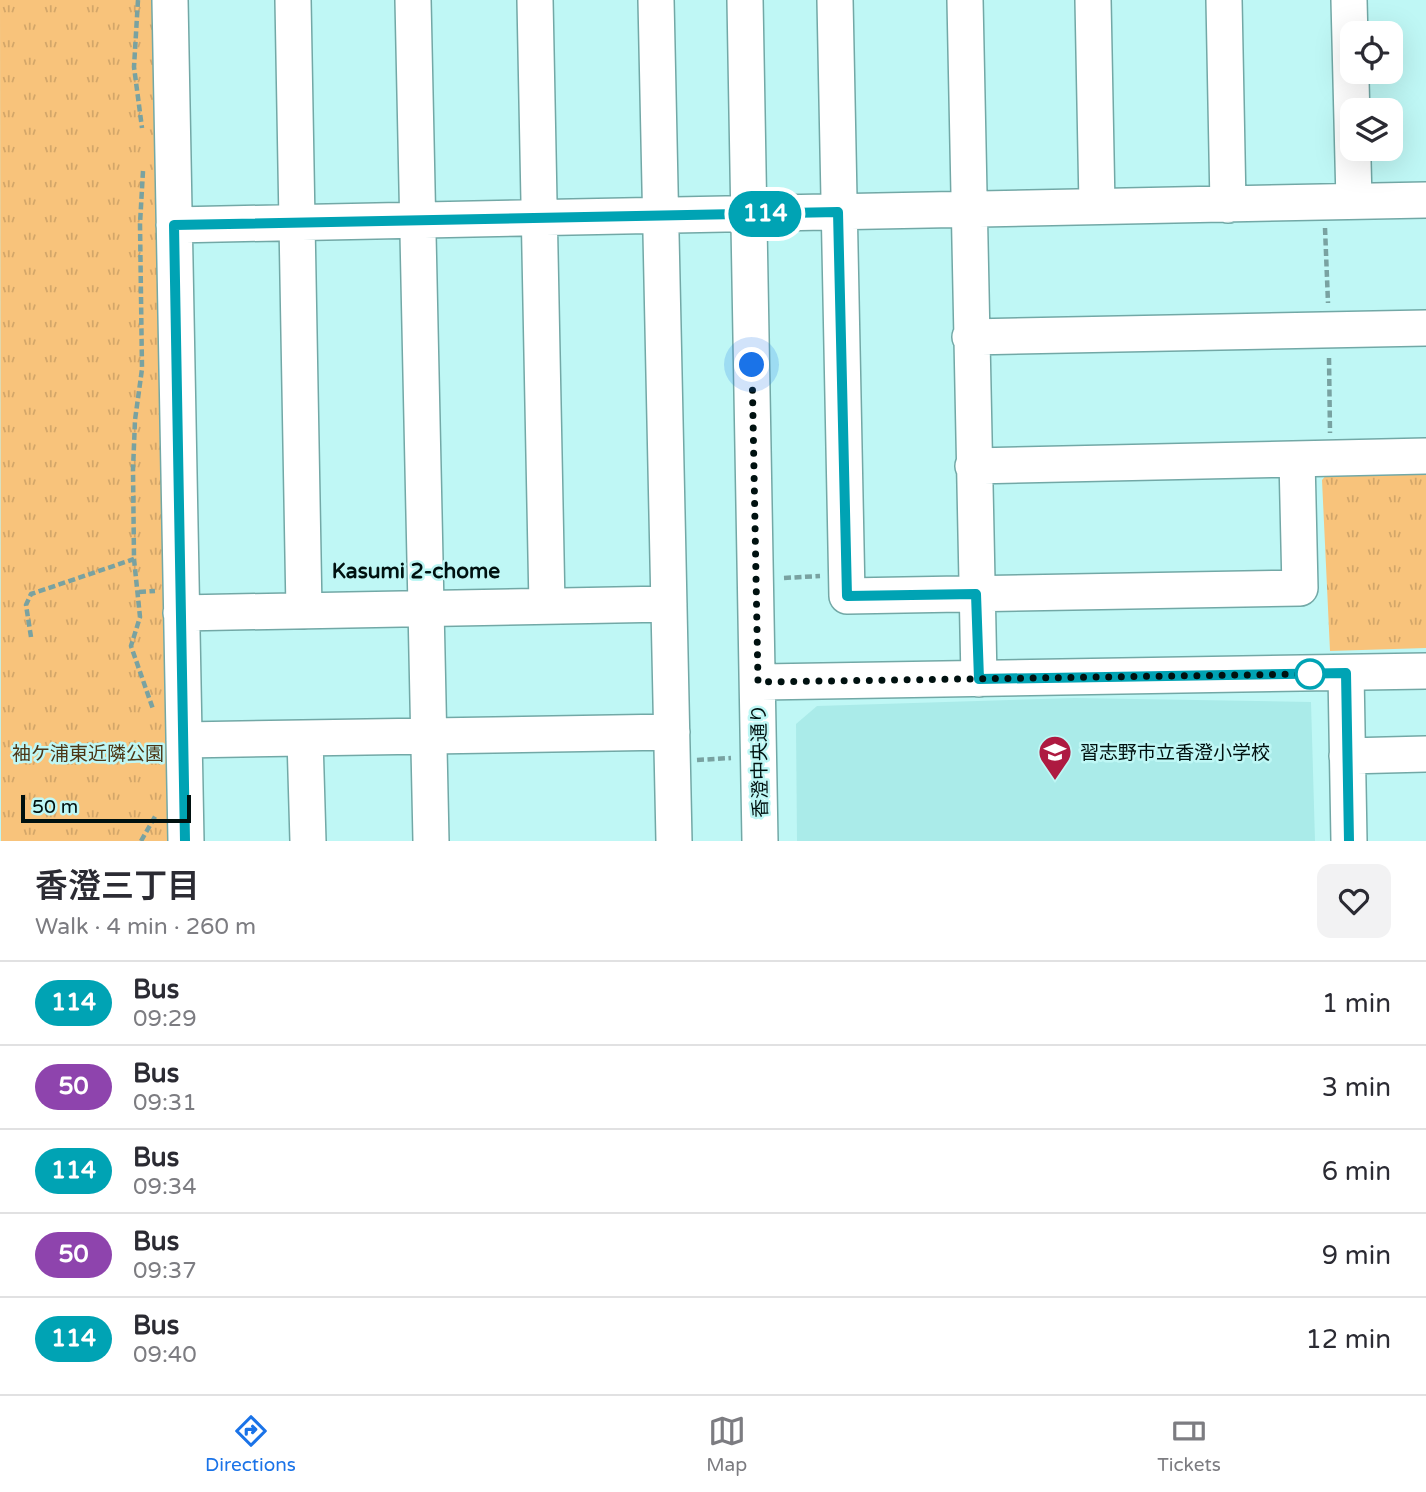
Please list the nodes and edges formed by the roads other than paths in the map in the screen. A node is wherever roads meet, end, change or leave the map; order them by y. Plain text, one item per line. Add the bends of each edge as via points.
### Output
1 (170, 0) edge
2 (292, 0) edge
3 (413, 0) edge
4 (535, 0) edge
5 (656, 0) edge
6 (745, 0) edge
7 (835, 0) edge
8 (965, 0) edge
9 (1093, 0) edge
10 (1224, 0) edge
11 (1349, 0) edge
12 (1426, 200) edge
13 (1339, 202) junction
14 (1228, 205) junction
15 (1097, 206) junction
16 (969, 209) junction
17 (838, 212) junction
18 (750, 214) junction
19 (660, 216) junction
20 (540, 217) junction
21 (418, 219) junction
22 (297, 222) junction
23 (174, 225) junction
24 (1426, 328) edge
25 (970, 337) junction
26 (1426, 456) edge
27 (1297, 459) junction
28 (973, 466) junction
29 (976, 594) junction
30 (669, 604) junction
31 (547, 606) junction
32 (426, 609) junction
33 (304, 611) junction
34 (181, 613) junction
35 (1426, 671) edge
36 (1346, 673) junction
37 (979, 679) junction
38 (758, 682) junction
39 (428, 736) junction
40 (305, 739) junction
41 (184, 740) junction
42 (672, 747) junction
43 (1426, 754) edge
44 (1347, 756) junction
45 (186, 841) edge
46 (308, 841) edge
47 (431, 841) edge
48 (674, 841) edge
49 (760, 841) edge
50 (1349, 841) edge

1 - 23 street
2 - 22 street
3 - 21 street
4 - 20 street
5 - 19 street
6 - 18 street, 香澄中央通り
7 - 17 street
8 - 16 street
9 - 15 street
10 - 14 street
11 - 13 street
12 - 13 street
13 - 14 street
14 - 15 street
15 - 16 street
16 - 17 street
16 - 25 street
17 - 18 street
17 - 29 street via 847,596
18 - 19 street
18 - 38 street, 香澄中央通り
19 - 20 street
19 - 30 street
20 - 21 street
20 - 31 street
21 - 22 street
21 - 32 street
22 - 23 street
22 - 33 street
23 - 34 street
24 - 25 street
25 - 28 street
26 - 27 street
27 - 28 street
27 - 29 street via 1300,588
28 - 29 street
29 - 37 street
30 - 31 street
30 - 42 street
31 - 32 street
32 - 33 street
32 - 39 street
33 - 34 street
34 - 41 street
35 - 36 street
36 - 37 street
36 - 44 street
37 - 38 street
38 - 49 street, 香澄中央通り
39 - 40 street
39 - 42 street
39 - 47 street
40 - 41 street
40 - 46 street
41 - 45 street
42 - 48 street
43 - 44 street
44 - 50 street

